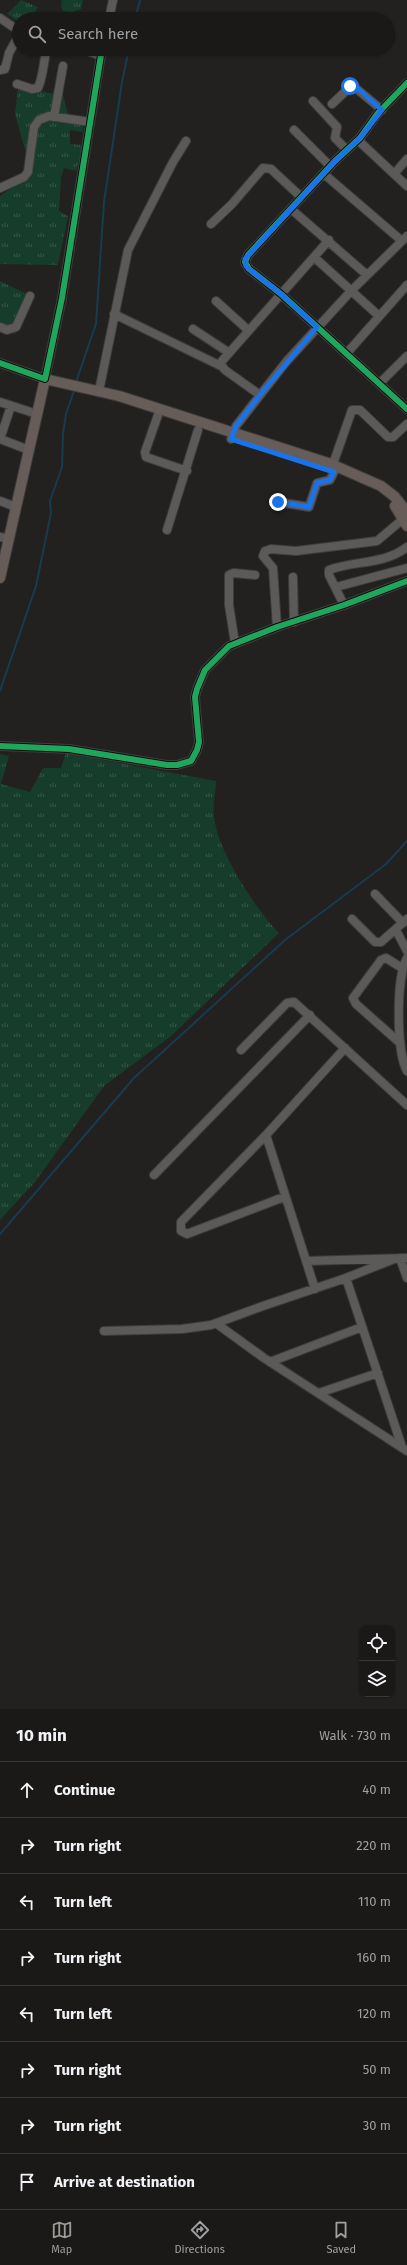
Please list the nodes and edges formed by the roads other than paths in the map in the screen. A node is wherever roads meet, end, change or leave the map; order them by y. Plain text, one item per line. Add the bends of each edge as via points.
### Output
1 (113, 0) edge
2 (110, 12) edge
3 (0, 18) edge
4 (12, 26) edge
5 (12, 48) edge
6 (45, 56) edge
7 (101, 56) edge
8 (63, 66) dead end
9 (0, 70) edge
10 (407, 83) edge
11 (17, 84) dead end
12 (313, 101) dead end
13 (332, 104) dead end
14 (382, 110) junction
15 (54, 117) junction
16 (90, 122) junction
17 (294, 130) dead end
18 (360, 138) junction
19 (186, 141) dead end
20 (347, 150) junction
21 (407, 159) edge
22 (330, 166) junction
23 (324, 174) junction
24 (394, 174) junction
25 (407, 186) edge
26 (0, 188) edge
27 (301, 197) junction
28 (291, 209) junction
29 (211, 224) dead end
30 (404, 239) edge
31 (329, 240) junction
32 (314, 257) junction
33 (367, 275) junction
34 (407, 285) edge
35 (351, 291) junction
36 (281, 294) junction
37 (30, 296) dead end
38 (216, 301) dead end
39 (114, 314) junction
40 (379, 316) junction
41 (0, 327) edge
42 (317, 327) junction
43 (193, 329) dead end
44 (248, 330) junction
45 (228, 352) junction
46 (347, 353) junction
47 (407, 356) edge
48 (0, 363) edge
49 (223, 367) junction
50 (0, 369) edge
51 (45, 381) junction
52 (380, 383) junction
53 (84, 390) junction
54 (99, 391) junction
55 (260, 395) junction
56 (0, 402) edge
57 (11, 406) junction
58 (407, 409) edge
59 (37, 414) junction
60 (158, 415) junction
61 (407, 424) edge
62 (198, 430) junction
63 (232, 436) junction
64 (0, 439) edge
65 (29, 450) junction
66 (334, 468) junction
67 (187, 470) junction
68 (0, 501) edge
69 (278, 502) dead end
70 (16, 507) junction
71 (406, 519) edge
72 (167, 530) dead end
73 (4, 538) edge
74 (407, 547) edge
75 (407, 568) edge
76 (255, 575) dead end
77 (293, 577) dead end
78 (0, 578) edge
79 (407, 582) edge
80 (336, 588) junction
81 (344, 605) junction
82 (294, 622) junction
83 (277, 627) junction
84 (235, 642) junction
85 (0, 746) edge
86 (375, 894) dead end
87 (352, 919) dead end
88 (405, 921) edge
89 (396, 930) junction
90 (407, 951) edge
91 (407, 958) edge
92 (402, 968) junction
93 (407, 1012) edge
94 (310, 1015) junction
95 (400, 1017) junction
96 (400, 1043) junction
97 (344, 1048) junction
98 (241, 1050) dead end
99 (407, 1071) edge
100 (407, 1105) edge
101 (266, 1134) junction
102 (154, 1175) dead end
103 (284, 1197) junction
104 (400, 1258) edge
105 (306, 1260) junction
106 (346, 1278) junction
107 (407, 1278) edge
108 (315, 1290) junction
109 (217, 1324) junction
110 (362, 1327) junction
111 (104, 1331) dead end
112 (270, 1362) junction
113 (378, 1373) junction
114 (319, 1393) junction
115 (404, 1449) edge

1 - 2 street
3 - 4 street
5 - 9 street via 5,69
6 - 11 street via 45,70 38,88 32,89
7 - 16 street
8 - 15 street
10 - 14 street
12 - 20 street via 337,127 335,138
13 - 14 street via 352,85
14 - 18 street
15 - 16 street
15 - 26 street via 44,117 34,126 28,172
16 - 51 street via 61,305
17 - 22 street
18 - 20 street
18 - 24 street via 361,143
19 - 39 street via 128,250
20 - 22 street
21 - 24 street
22 - 23 street
23 - 27 street
23 - 30 street
24 - 25 street
27 - 28 street
27 - 29 street via 271,169 263,168
28 - 31 street
28 - 36 street via 248,255 245,262 249,269
30 - 33 street
31 - 32 street
31 - 33 street
32 - 35 street
32 - 36 street
33 - 35 street
34 - 40 street
35 - 40 street
35 - 42 street
36 - 42 street
36 - 44 street
37 - 41 street via 16,327 7,330
38 - 44 street
39 - 49 street
39 - 54 street
40 - 46 street
42 - 46 street
42 - 55 street
43 - 45 street
44 - 45 street
45 - 49 street via 222,361
46 - 52 street
47 - 52 street
48 - 51 street
49 - 55 street
50 - 51 street
51 - 53 main road
51 - 59 main road
52 - 58 street
53 - 54 main road
53 - 60 main road
54 - 63 main road
55 - 63 street
56 - 57 street
57 - 59 street
57 - 64 street
59 - 65 main road
60 - 62 main road
60 - 67 street via 145,452 146,457
61 - 66 street via 396,435 388,437 360,410 352,410
62 - 63 main road
62 - 67 street
63 - 66 main road
64 - 65 street
65 - 70 main road
66 - 69 street via 330,480 317,483 309,507
66 - 71 main road via 381,486 395,497
67 - 72 street
68 - 70 street
70 - 73 main road
71 - 83 street via 377,540 296,551 265,551 263,556 273,568
73 - 78 main road
74 - 80 street via 385,559 329,570
75 - 80 street
76 - 84 street via 229,575 229,605
77 - 82 street
79 - 81 street
80 - 81 street
81 - 82 street
82 - 83 street
83 - 84 street
84 - 85 street via 205,670 197,689 195,697 199,742 198,750 191,761 177,765 159,764 69,749
86 - 88 street
87 - 89 street via 375,942 383,941
88 - 89 street
89 - 90 street
91 - 92 street
92 - 95 street
92 - 96 street via 386,958 381,960 353,998 356,1004
93 - 95 street
94 - 97 street
94 - 98 street via 294,1002 287,1003
94 - 102 street
95 - 96 street
96 - 99 street
97 - 100 street
97 - 101 street
101 - 103 street
101 - 103 street via 181,1222 181,1231 187,1234
103 - 105 street
104 - 105 street
104 - 106 street
104 - 107 street
105 - 108 street
106 - 108 street
106 - 110 street
108 - 109 street
109 - 111 street via 182,1329
109 - 112 street
110 - 112 street
110 - 113 street
112 - 114 street
113 - 114 street
113 - 115 street
114 - 115 street

